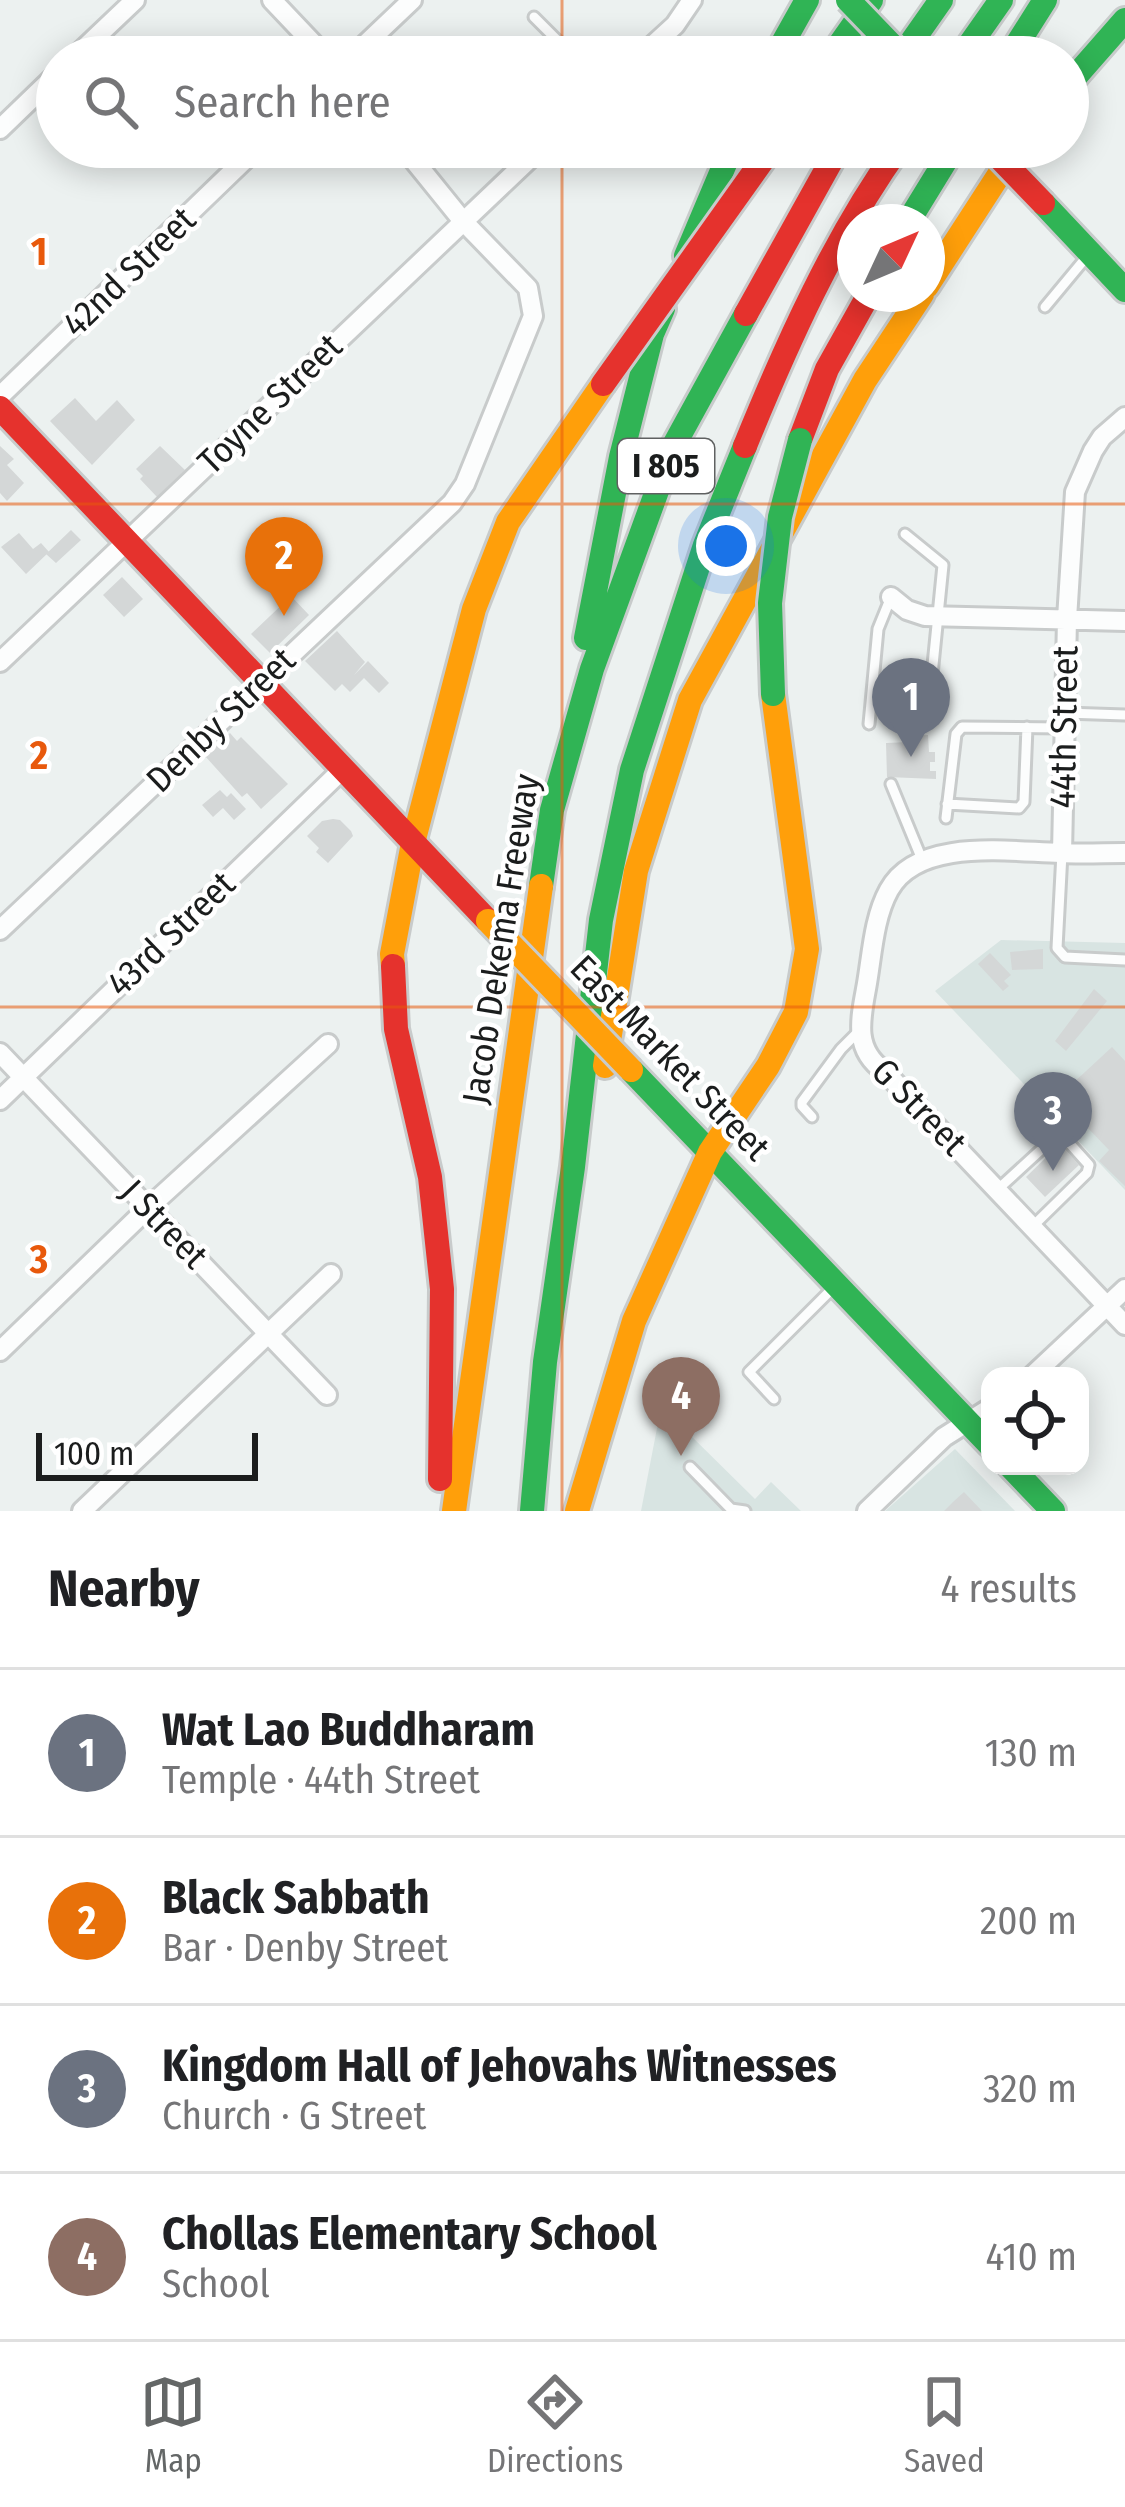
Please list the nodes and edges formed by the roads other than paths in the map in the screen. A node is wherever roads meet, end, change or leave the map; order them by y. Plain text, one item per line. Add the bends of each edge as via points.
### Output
1 (134, 0) edge
2 (272, 0) edge
3 (412, 0) edge
4 (692, 0) edge
5 (807, 0) edge
6 (848, 0) edge
7 (871, 0) edge
8 (941, 0) edge
9 (1001, 0) edge
10 (1046, 0) edge
11 (534, 17) dead end
12 (1125, 20) edge
13 (97, 36) edge
14 (306, 36) edge
15 (374, 36) edge
16 (553, 36) edge
17 (663, 36) edge
18 (787, 36) edge
19 (846, 36) edge
20 (882, 36) edge
21 (916, 36) edge
22 (976, 36) edge
23 (1023, 36) edge
24 (1125, 42) edge
25 (1089, 60) edge
26 (1089, 68) edge
27 (36, 94) edge
28 (0, 129) edge
29 (236, 168) edge
30 (420, 168) edge
31 (519, 168) edge
32 (723, 168) edge
33 (757, 168) edge
34 (827, 168) edge
35 (884, 168) edge
36 (941, 168) edge
37 (1003, 168) edge
38 (1009, 168) edge
39 (919, 204) edge
40 (462, 220) junction
41 (1089, 254) junction
42 (945, 258) edge
43 (1125, 290) edge
44 (1045, 307) dead end
45 (859, 312) edge
46 (910, 312) edge
47 (0, 396) edge
48 (0, 408) edge
49 (1125, 417) edge
50 (905, 534) dead end
51 (128, 541) junction
52 (891, 597) joint
53 (937, 617) junction
54 (1066, 619) junction
55 (1125, 621) edge
56 (0, 662) edge
57 (932, 675) dead end
58 (260, 682) junction
59 (1125, 715) edge
60 (1064, 720) junction
61 (869, 724) dead end
62 (1027, 728) junction
63 (343, 769) junction
64 (890, 784) dead end
65 (947, 804) junction
66 (552, 810) junction
67 (946, 818) dead end
68 (412, 843) junction
69 (1062, 853) junction
70 (1125, 854) edge
71 (923, 862) junction
72 (0, 930) edge
73 (1125, 960) edge
74 (861, 1038) junction
75 (328, 1043) dead end
76 (0, 1053) edge
77 (23, 1077) junction
78 (0, 1100) edge
79 (812, 1118) dead end
80 (710, 1152) junction
81 (997, 1190) junction
82 (148, 1208) junction
83 (1033, 1226) junction
84 (331, 1274) dead end
85 (837, 1284) junction
86 (1125, 1288) edge
87 (1106, 1306) junction
88 (1125, 1325) edge
89 (268, 1333) junction
90 (0, 1352) edge
91 (545, 1362) junction
92 (1042, 1367) edge
93 (327, 1395) dead end
94 (774, 1399) dead end
95 (979, 1415) edge
96 (690, 1467) dead end
97 (1019, 1475) edge
98 (730, 1510) edge
99 (82, 1511) edge
100 (440, 1511) edge
101 (454, 1511) edge
102 (532, 1511) edge
103 (577, 1511) edge
104 (745, 1511) edge
105 (867, 1511) edge
106 (1053, 1511) edge

1 - 13 street
2 - 14 street
3 - 15 street
4 - 17 street
5 - 18 main road
6 - 20 main road, bridge
7 - 19 main road
8 - 21 main road
9 - 22 main road
10 - 23 main road
11 - 16 lane
12 - 25 main road
24 - 26 main road
27 - 28 street
29 - 47 street, 42nd Street
30 - 40 street
31 - 40 street, Toyne Street
32 - 66 main road via 652,334
33 - 68 main road, bridge via 508,522 474,609
34 - 66 main road, Jacob Dekema Freeway / I 805 via 673,447 592,669
35 - 91 main road, I 805 via 788,341 705,545 632,770 601,920
36 - 39 main road
37 - 42 main road
38 - 41 main road, bridge
40 - 51 street, Toyne Street
40 - 58 street, Denby Street via 528,288 532,316 465,484
41 - 43 main road
41 - 44 lane
45 - 80 main road, bridge via 800,440 770,603 773,694 807,949 796,1012
46 - 91 main road via 690,700 636,871 591,1152
48 - 51 main road, East Market Street
49 - 54 street, 44th Street via 1102,437 1075,492
50 - 53 lane via 944,565
51 - 56 street, Toyne Street
51 - 58 main road, East Market Street
52 - 53 street
52 - 61 lane via 878,629
53 - 54 street
53 - 57 lane
54 - 55 street
54 - 60 street, 44th Street
58 - 63 main road, East Market Street
58 - 72 street, Denby Street
59 - 60 lane
60 - 62 lane
60 - 69 street, 44th Street
62 - 65 lane via 962,727
62 - 65 lane via 1019,808
63 - 68 main road, East Market Street
63 - 77 street, 43rd Street
64 - 71 lane
65 - 67 lane
66 - 101 main road, Jacob Dekema Freeway / I 805
68 - 80 main road, East Market Street, bridge
68 - 100 main road via 392,954 396,1029 430,1177 442,1289
69 - 70 street
69 - 71 street, 44th Street via 979,850
69 - 73 lane via 1059,952
71 - 74 street via 891,886 880,912
74 - 79 lane via 842,1049 802,1102
74 - 81 street, G Street via 872,1063
75 - 82 street
76 - 77 street, J Street
77 - 78 street, 43rd Street
77 - 82 street, J Street
80 - 85 main road, East Market Street
80 - 103 main road via 634,1321
81 - 83 street, G Street
81 - 83 lane via 1063,1136 1087,1172
82 - 89 street, J Street
82 - 90 street
83 - 87 street, G Street
84 - 89 street
85 - 94 lane via 748,1372
85 - 95 main road, East Market Street
86 - 87 street
87 - 88 street, G Street
87 - 92 street
89 - 93 street, J Street
89 - 99 street
91 - 102 main road, I 805
95 - 105 street via 944,1437
96 - 98 lane
97 - 106 main road
98 - 104 lane

